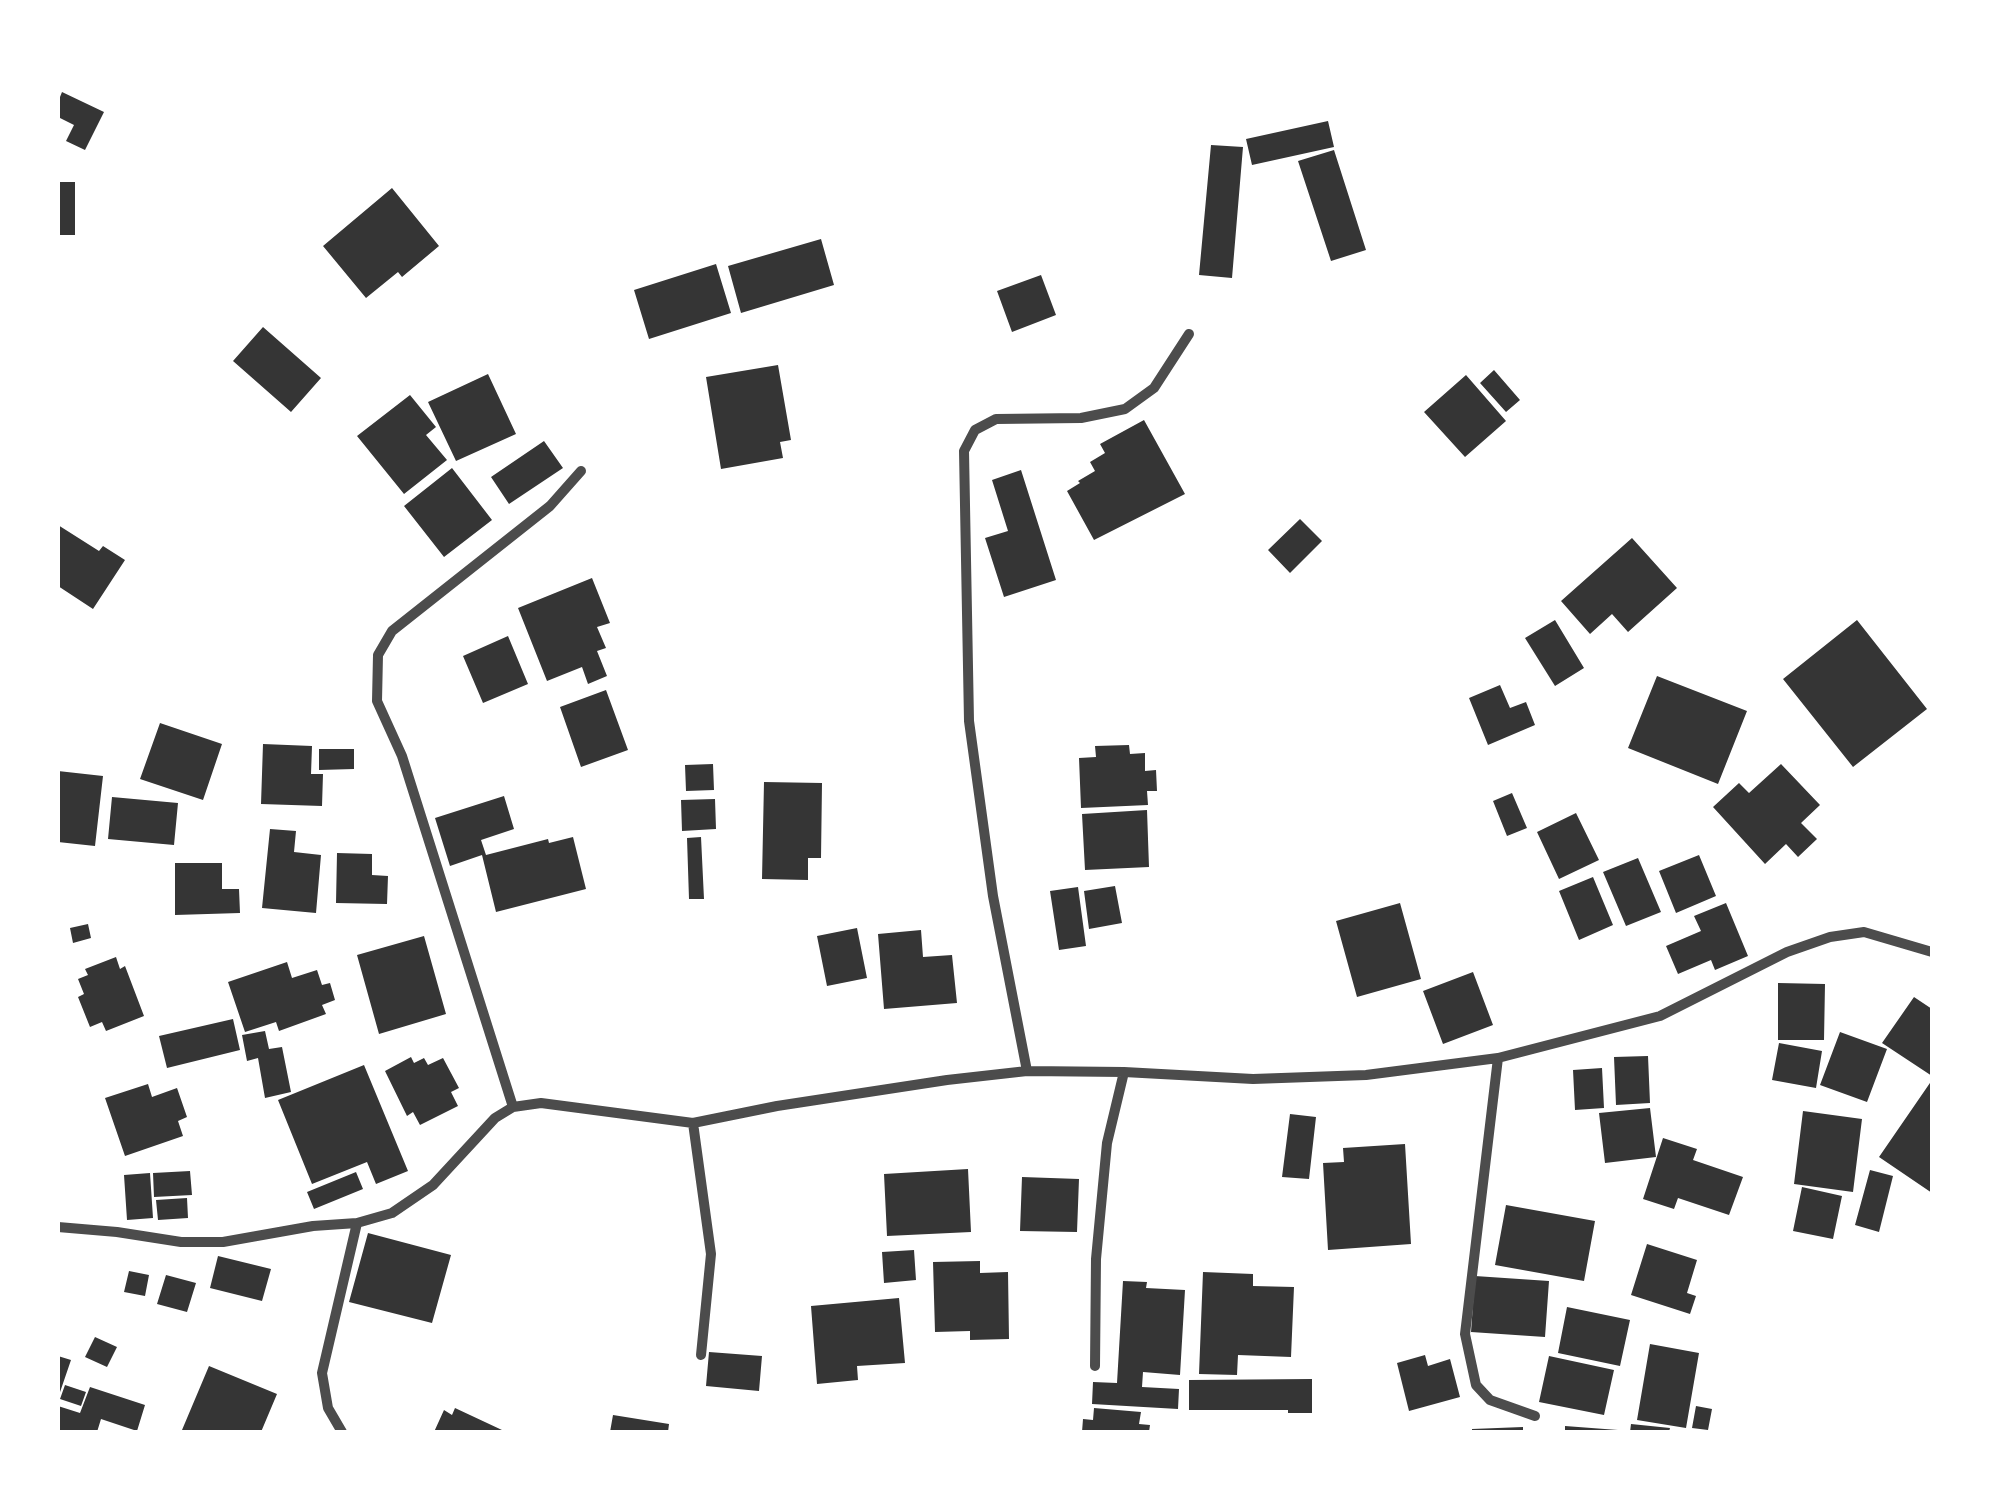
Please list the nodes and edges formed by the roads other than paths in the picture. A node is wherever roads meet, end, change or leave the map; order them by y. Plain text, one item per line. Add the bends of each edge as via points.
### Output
1 (1189, 334) dead end
2 (581, 471) dead end
3 (1932, 952) edge
4 (1498, 1058) junction
5 (1028, 1070) junction
6 (1124, 1072) junction
7 (513, 1107) junction
8 (693, 1123) junction
9 (356, 1224) junction
10 (58, 1228) edge
11 (702, 1356) dead end
12 (1095, 1366) dead end
13 (1535, 1416) dead end
14 (342, 1432) edge

1 - 5 street via 1154,388 1126,409 1081,418 996,419 974,430 964,451 969,721 993,896
2 - 7 street via 550,506 392,630 378,655 377,701 402,756
3 - 4 street via 1864,932 1830,937 1660,1016
4 - 6 street via 1366,1075 1252,1080
4 - 13 street via 1465,1334 1476,1385 1490,1400
5 - 6 street
5 - 8 street
6 - 12 street via 1105,1162
7 - 8 street via 542,1103
7 - 9 street via 433,1185 392,1213
8 - 11 street via 711,1254
9 - 10 street via 223,1242
9 - 14 street via 322,1373 328,1408

